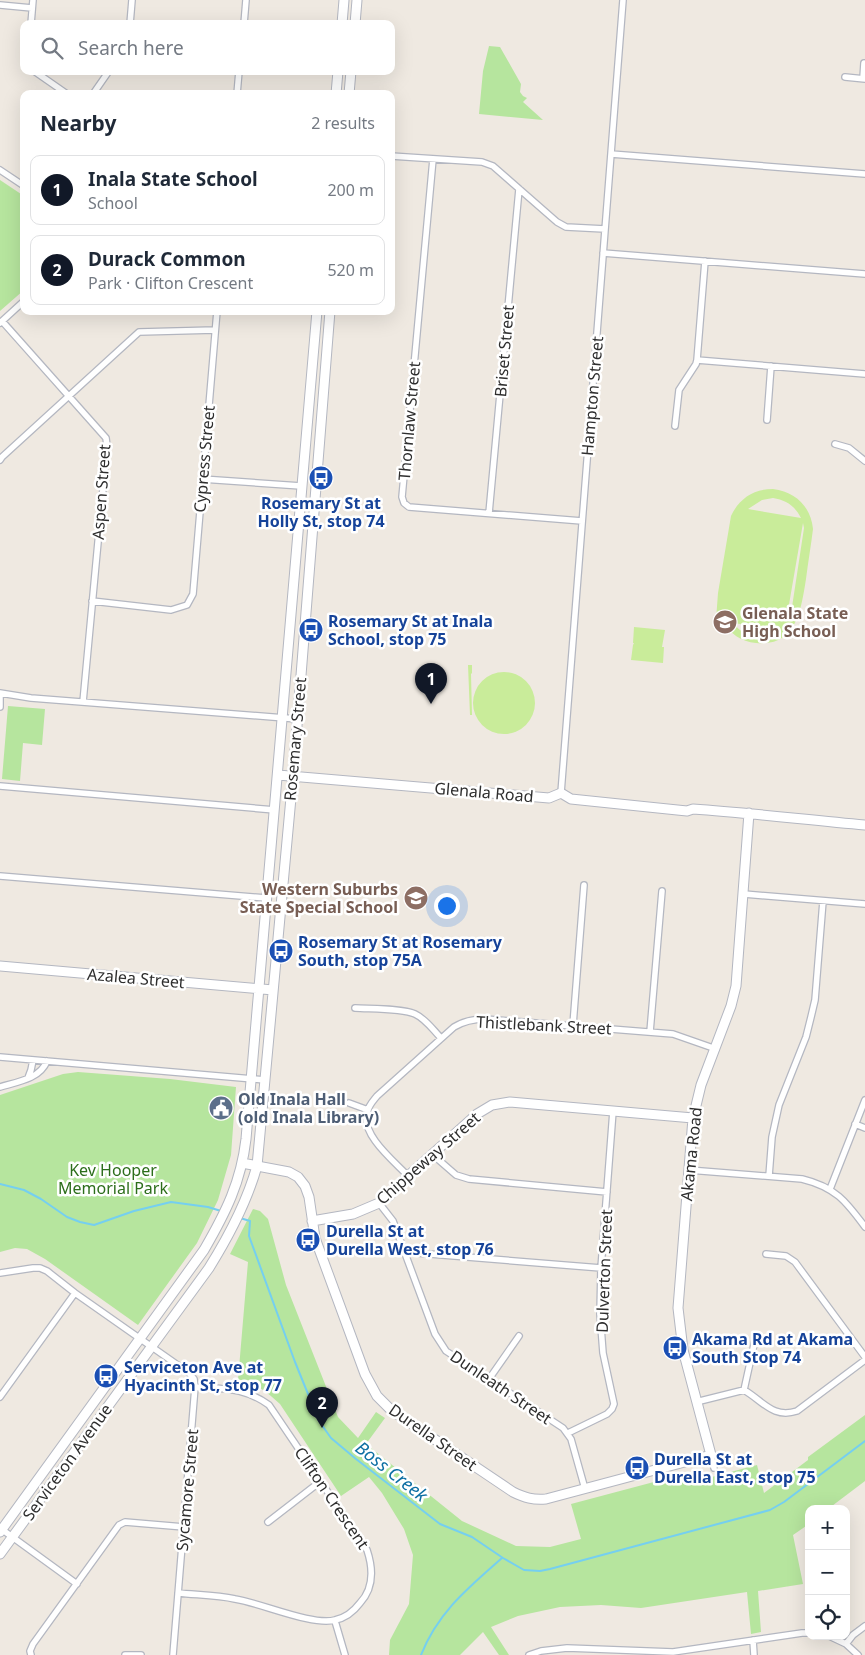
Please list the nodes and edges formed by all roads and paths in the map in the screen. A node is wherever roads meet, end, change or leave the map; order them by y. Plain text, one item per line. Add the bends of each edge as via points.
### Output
1 (33, 0) edge
2 (132, 0) edge
3 (246, 0) edge
4 (344, 0) edge
5 (357, 0) edge
6 (623, 0) edge
7 (0, 5) edge
8 (32, 8) junction
9 (31, 20) edge
10 (130, 20) edge
11 (244, 20) edge
12 (342, 20) edge
13 (355, 20) edge
14 (864, 63) dead end
15 (40, 75) edge
16 (106, 75) edge
17 (239, 75) edge
18 (338, 75) edge
19 (351, 75) edge
20 (845, 77) dead end
21 (864, 79) edge
22 (61, 90) edge
23 (96, 90) edge
24 (237, 90) edge
25 (336, 90) edge
26 (349, 90) edge
27 (611, 154) junction
28 (395, 156) edge
29 (434, 158) junction
30 (0, 170) edge
31 (865, 174) edge
32 (20, 183) edge
33 (519, 189) junction
34 (605, 230) junction
35 (604, 253) junction
36 (705, 261) junction
37 (865, 274) edge
38 (20, 305) edge
39 (216, 315) edge
40 (317, 315) edge
41 (330, 315) edge
42 (1, 322) edge
43 (215, 330) junction
44 (697, 360) junction
45 (771, 366) junction
46 (865, 374) edge
47 (69, 396) junction
48 (766, 420) dead end
49 (675, 426) dead end
50 (835, 444) dead end
51 (0, 460) edge
52 (865, 461) edge
53 (202, 478) junction
54 (302, 486) junction
55 (489, 514) junction
56 (582, 521) junction
57 (92, 601) junction
58 (0, 696) edge
59 (83, 702) junction
60 (0, 707) edge
61 (282, 718) junction
62 (297, 719) junction
63 (278, 775) junction
64 (293, 776) junction
65 (0, 786) edge
66 (561, 793) junction
67 (275, 810) junction
68 (749, 816) junction
69 (865, 825) edge
70 (0, 876) edge
71 (584, 885) dead end
72 (662, 891) dead end
73 (744, 894) junction
74 (266, 898) junction
75 (823, 901) junction
76 (865, 904) edge
77 (0, 966) edge
78 (257, 988) junction
79 (273, 990) junction
80 (355, 1008) dead end
81 (573, 1025) junction
82 (650, 1032) junction
83 (441, 1038) junction
84 (716, 1049) junction
85 (0, 1057) edge
86 (32, 1060) junction
87 (47, 1061) junction
88 (28, 1078) junction
89 (250, 1078) junction
90 (264, 1080) junction
91 (0, 1087) edge
92 (865, 1100) edge
93 (348, 1103) dead end
94 (368, 1110) junction
95 (613, 1111) junction
96 (693, 1118) junction
97 (855, 1124) junction
98 (865, 1128) edge
99 (433, 1155) junction
100 (242, 1163) junction
101 (257, 1166) junction
102 (689, 1170) junction
103 (408, 1176) junction
104 (769, 1176) junction
105 (830, 1189) junction
106 (607, 1192) junction
107 (379, 1203) junction
108 (312, 1221) junction
109 (865, 1226) edge
110 (405, 1252) junction
111 (766, 1254) dead end
112 (601, 1268) junction
113 (0, 1273) edge
114 (75, 1293) junction
115 (519, 1336) dead end
116 (141, 1340) junction
117 (755, 1340) dead end
118 (152, 1346) junction
119 (865, 1358) edge
120 (489, 1379) junction
121 (195, 1387) junction
122 (744, 1390) junction
123 (0, 1397) edge
124 (696, 1402) junction
125 (568, 1433) junction
126 (711, 1455) junction
127 (714, 1468) dead end
128 (321, 1481) junction
129 (585, 1489) junction
130 (268, 1522) dead end
131 (184, 1527) junction
132 (1, 1530) edge
133 (12, 1537) junction
134 (0, 1554) edge
135 (77, 1584) junction
136 (178, 1593) junction
137 (335, 1621) junction
138 (865, 1626) edge
139 (805, 1633) edge
140 (753, 1640) junction
141 (838, 1640) edge
142 (846, 1644) junction
143 (597, 1652) edge
144 (673, 1653) edge
145 (31, 1655) edge
146 (125, 1655) edge
147 (141, 1655) edge
148 (173, 1655) edge
149 (345, 1655) edge
150 (529, 1655) edge
151 (754, 1655) edge
152 (858, 1655) edge

1 - 8 street
2 - 10 street
3 - 11 street
4 - 12 main road
5 - 13 main road
6 - 27 street, Hampton Street
7 - 8 street
8 - 9 street
14 - 21 street
15 - 22 street
16 - 23 street
17 - 24 street
18 - 25 main road
19 - 26 main road
20 - 21 street
27 - 31 street
27 - 34 street, Hampton Street
28 - 29 street
29 - 33 street via 493,166
29 - 55 street, Thornlaw Street via 402,497 410,507
30 - 32 street
33 - 34 street via 566,227
33 - 55 street, Briset Street
34 - 35 street, Hampton Street
35 - 36 street
35 - 56 street, Hampton Street
36 - 37 street
36 - 44 street
38 - 42 street
39 - 43 street, Cypress Street
40 - 54 main road, Rosemary Street
41 - 62 main road, Rosemary Street
42 - 47 street, Aspen Street
43 - 47 street via 139,332
43 - 53 street, Cypress Street
44 - 45 street
44 - 49 street via 679,390
45 - 46 street
45 - 48 street
47 - 51 street
47 - 57 street, Aspen Street via 106,438 107,446
50 - 52 street via 849,448
53 - 54 street
53 - 57 street, Cypress Street via 193,594 187,605 171,610
54 - 61 main road, Rosemary Street
55 - 56 street, Thornlaw Street
56 - 66 street, Hampton Street
57 - 59 street, Aspen Street
58 - 59 street
58 - 60 street
59 - 61 street
61 - 62 street
61 - 63 main road, Rosemary Street
62 - 64 main road, Rosemary Street
63 - 64 main road, Glenala Road
63 - 67 main road, Rosemary Street
64 - 66 main road, Glenala Road via 549,798
64 - 79 main road, Rosemary Street
65 - 67 street
66 - 68 main road, Glenala Road via 571,800 687,811 693,815
67 - 74 main road, Rosemary Street
68 - 69 main road, Glenala Road
68 - 73 main road, Akama Road
70 - 74 street
71 - 81 street
72 - 82 street
73 - 75 street
73 - 84 main road, Akama Road via 736,986
74 - 78 main road, Rosemary Street
75 - 76 street
75 - 104 street via 812,1016 777,1112
77 - 78 main road, Azalea Street
78 - 79 main road, Azalea Street
78 - 89 main road, Rosemary Street
79 - 90 main road, Rosemary Street
80 - 83 street via 416,1014
81 - 82 street, Thistlebank Street
81 - 83 street, Thistlebank Street via 475,1019 464,1021
82 - 84 street, Thistlebank Street via 684,1036
83 - 94 street, Thistlebank Street via 376,1096
84 - 96 main road, Akama Road via 701,1085
85 - 86 street
86 - 87 street
86 - 88 street
87 - 88 street via 36,1075
87 - 89 street
88 - 91 street
89 - 90 street
89 - 100 main road, Rosemary Street
90 - 101 main road, Rosemary Street
92 - 97 street
93 - 94 street
94 - 103 street via 367,1126 371,1136
95 - 96 main road, Chippeway Street
95 - 99 main road, Chippeway Street via 510,1102 492,1105 477,1114
95 - 106 street, Dulverton Street
96 - 102 main road, Akama Road
97 - 98 street
97 - 105 street
99 - 103 main road, Chippeway Street
99 - 106 street via 456,1175 468,1179
100 - 101 main road, Durella Street
100 - 116 main road, Serviceton Avenue via 220,1223
101 - 108 main road, Durella Street via 298,1177 309,1197
101 - 118 main road, Serviceton Avenue via 246,1199 209,1268
102 - 104 street
102 - 124 main road, Akama Road via 678,1308 683,1350
103 - 107 main road, Chippeway Street
104 - 105 street via 802,1179
105 - 109 street via 848,1204
106 - 112 street, Dulverton Street
107 - 108 main road, Chippeway Street via 353,1214
107 - 110 street, Dunleath Street via 393,1221
108 - 129 main road, Durella Street via 315,1238 365,1374 384,1404 525,1498 546,1499
110 - 112 street
110 - 120 street, Dunleath Street via 440,1343 446,1351
111 - 119 street via 786,1256 795,1262
112 - 125 street, Dulverton Street via 602,1343 614,1404 607,1414
113 - 114 street via 40,1268
114 - 116 street
114 - 123 street
115 - 120 street
116 - 118 street
116 - 132 main road, Serviceton Avenue
117 - 122 street
118 - 121 street via 189,1372
118 - 133 main road, Serviceton Avenue
119 - 122 street via 789,1414 773,1411
120 - 125 street, Dunleath Street
121 - 128 street, Clifton Crescent via 244,1391 270,1405
121 - 131 street, Sycamore Street
122 - 124 street
124 - 126 main road, Akama Road
125 - 129 street, Dunleath Street
126 - 127 street, Akama Road
126 - 129 main road, Durella Street
128 - 130 street
128 - 137 street, Clifton Crescent via 368,1550 372,1564 369,1590 364,1600
131 - 135 street via 125,1522 119,1525
131 - 136 street, Sycamore Street
132 - 133 street
133 - 134 main road, Serviceton Avenue
133 - 135 street
135 - 145 street via 33,1644
136 - 137 street via 236,1599 311,1620
136 - 148 street, Sycamore Street
137 - 149 street
138 - 142 street
139 - 140 street
140 - 144 street
140 - 151 street
141 - 142 street
142 - 152 street
143 - 144 street
143 - 150 street via 553,1649
146 - 147 street

